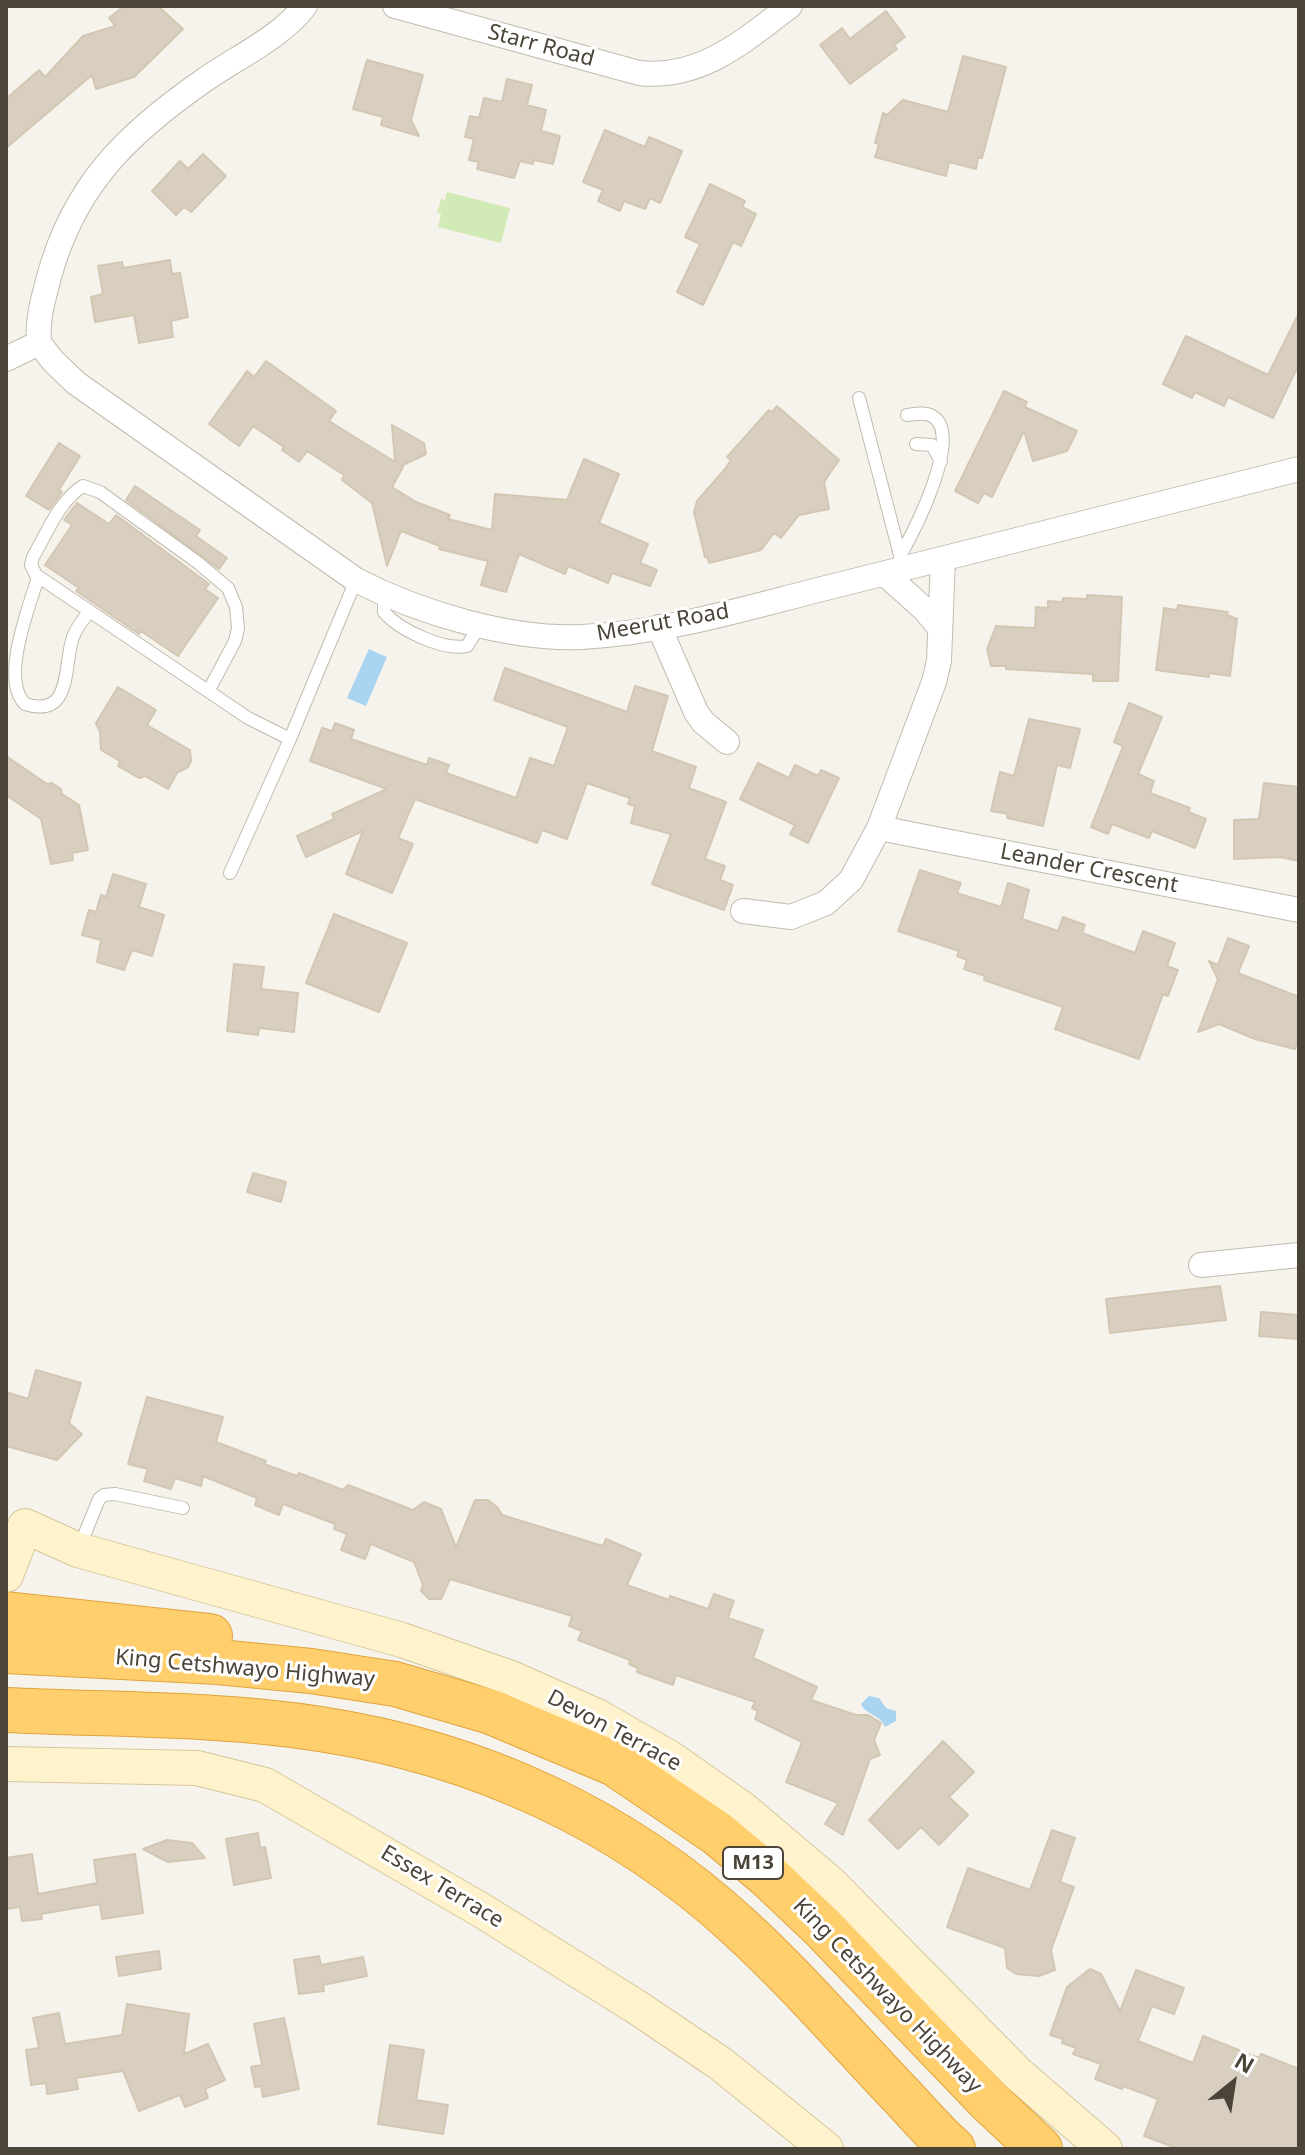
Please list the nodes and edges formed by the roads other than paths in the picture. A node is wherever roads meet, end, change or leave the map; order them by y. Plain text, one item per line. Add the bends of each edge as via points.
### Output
1 (305, 6) edge
2 (395, 6) edge
3 (790, 6) edge
4 (39, 343) junction
5 (6, 359) edge
6 (859, 398) dead end
7 (907, 415) dead end
8 (916, 444) dead end
9 (941, 461) junction
10 (1299, 469) edge
11 (943, 559) junction
12 (896, 566) junction
13 (38, 577) junction
14 (356, 580) junction
15 (90, 611) junction
16 (659, 627) junction
17 (940, 628) junction
18 (209, 690) junction
19 (290, 739) junction
20 (727, 742) dead end
21 (879, 828) junction
22 (230, 873) dead end
23 (1299, 910) edge
24 (743, 911) dead end
25 (1299, 1255) edge
26 (1201, 1265) dead end
27 (183, 1508) dead end
28 (15, 1520) edge
29 (78, 1550) junction
30 (6, 1575) edge
31 (6, 1614) edge
32 (6, 1651) edge
33 (6, 1710) edge
34 (592, 1753) junction
35 (6, 1764) edge
36 (826, 2149) edge
37 (953, 2149) edge
38 (1040, 2149) edge
39 (1105, 2149) edge

1 - 4 street via 283,29 146,124 94,177 59,242 39,312
2 - 3 street, Starr Road via 639,73 665,75 735,47
4 - 5 street
4 - 14 street, Meerut Road via 76,383
6 - 12 lane
7 - 9 lane via 927,414 940,423
8 - 9 lane via 932,445
9 - 12 lane
10 - 11 street, Meerut Road
11 - 12 street, Meerut Road
11 - 17 street
12 - 16 street, Meerut Road
12 - 17 street
13 - 15 lane
13 - 15 lane via 15,658 15,687 25,704 45,707 57,701 74,634
13 - 18 lane via 31,561 66,499 83,486 100,492 228,588 238,628
14 - 16 street, Meerut Road via 384,595 513,631 580,637
14 - 19 lane
15 - 18 lane
16 - 20 street via 696,712
17 - 21 street via 934,682
18 - 19 lane
19 - 22 lane
21 - 23 street, Leander Crescent
21 - 24 street via 851,880 826,903 791,917
25 - 26 street
27 - 29 lane via 104,1495
28 - 29 street, Devon Terrace
28 - 30 street
29 - 39 street, Devon Terrace via 402,1640 511,1678 597,1716 670,1758 744,1810 830,1883 1018,2074
31 - 34 highway via 300,1647 408,1669 524,1713
32 - 34 highway, King Cetshwayo Highway / M13 via 218,1662 395,1684 491,1712
33 - 37 highway, M13 via 234,1719 318,1728 444,1756 563,1803 620,1835 739,1926
34 - 38 highway, King Cetshwayo Highway / M13 via 658,1792 767,1875
35 - 36 street, Essex Terrace via 197,1768 265,1785 635,2006 721,2064

